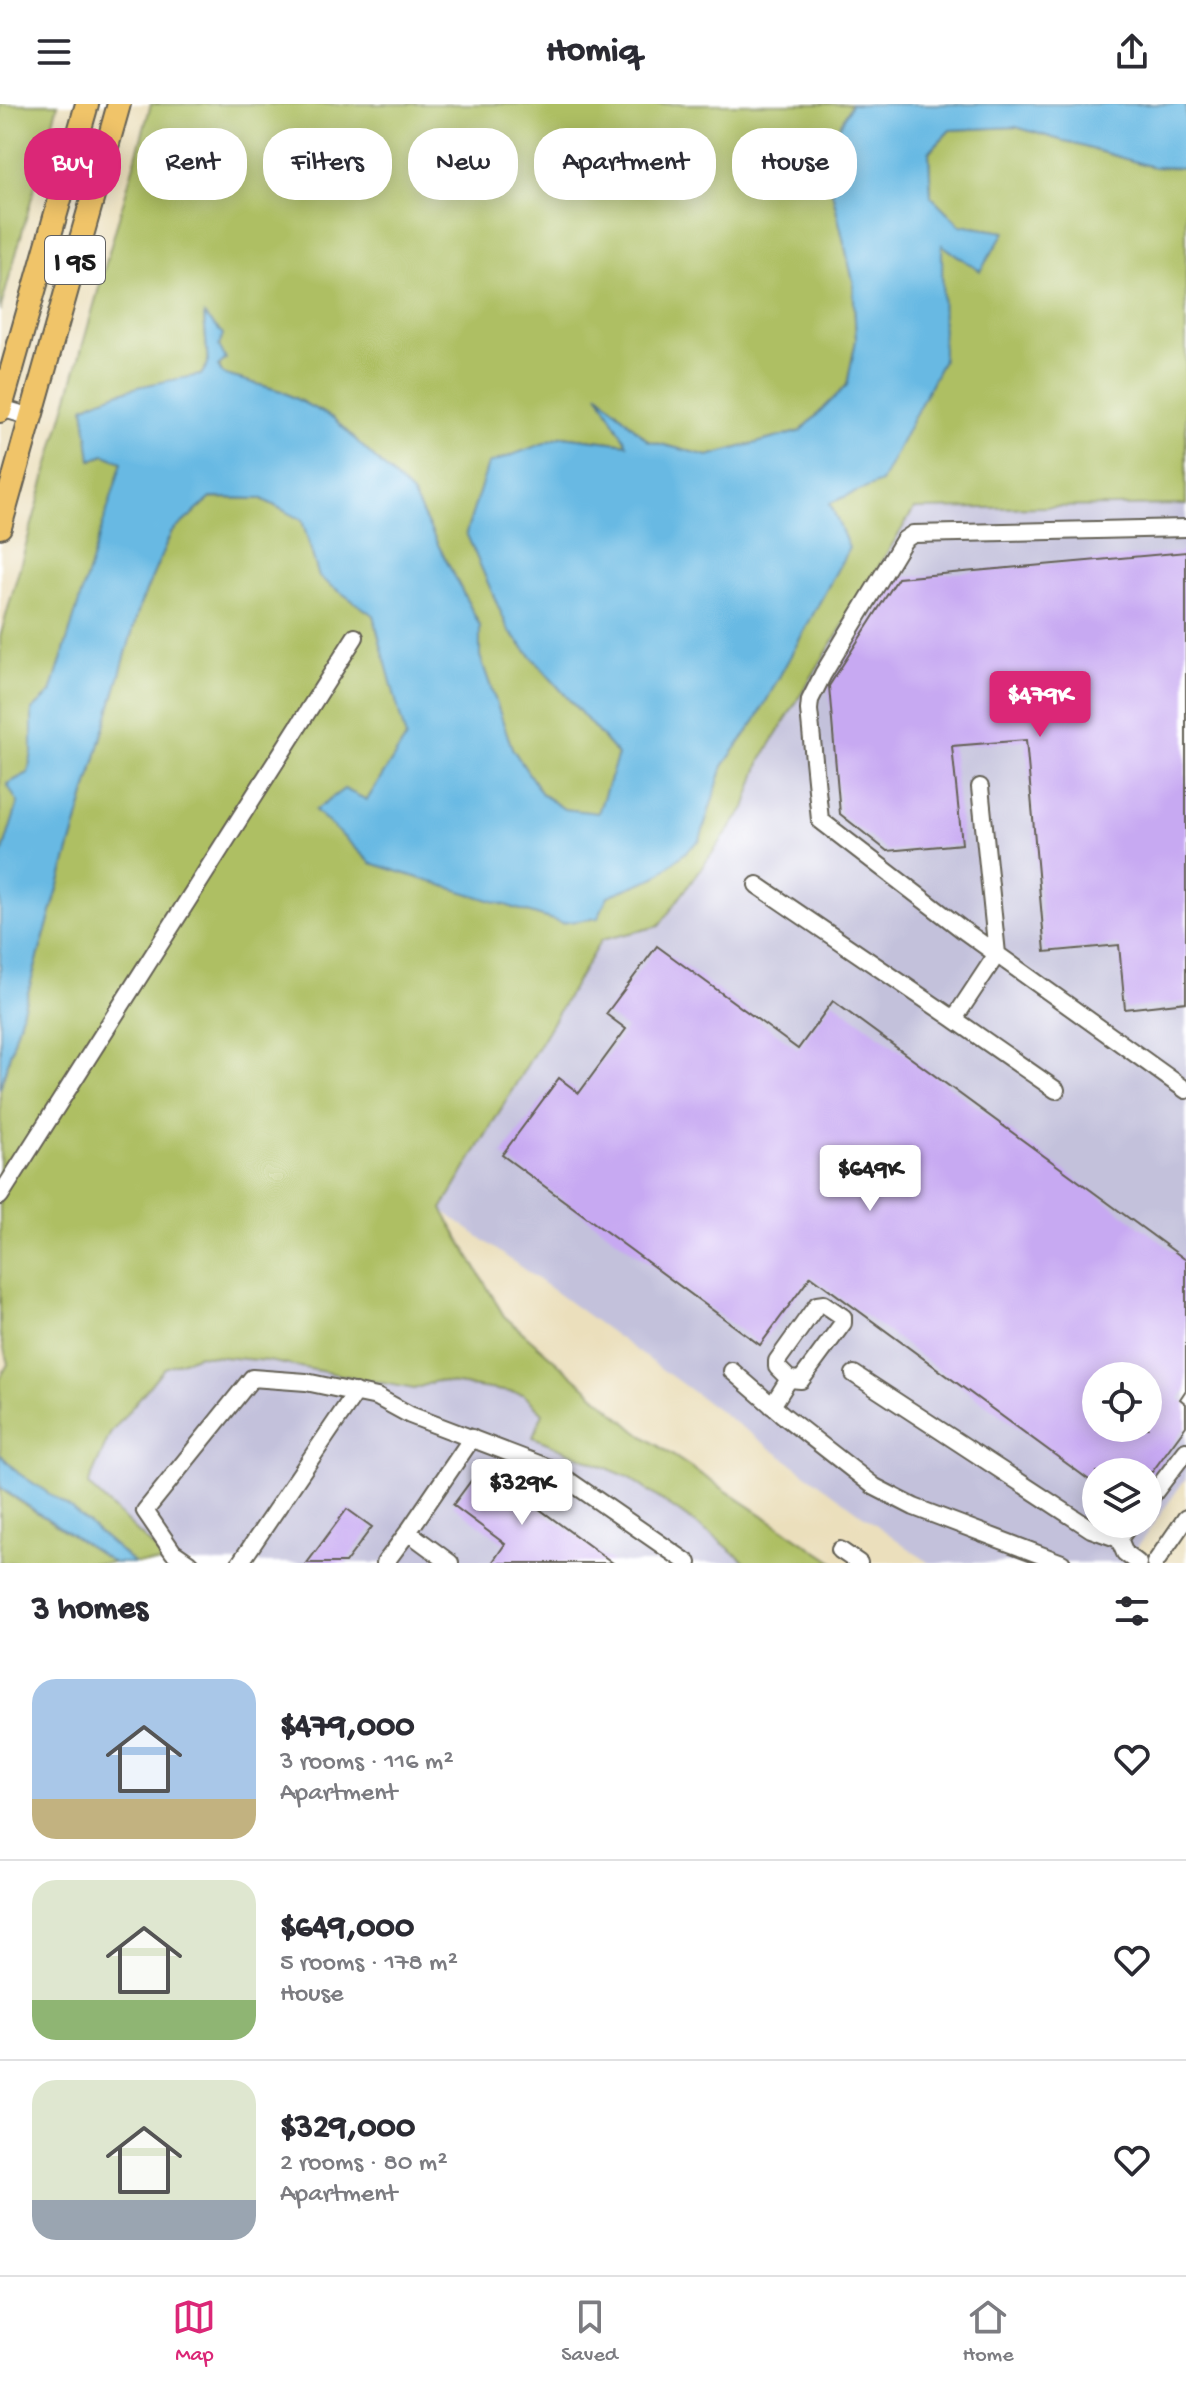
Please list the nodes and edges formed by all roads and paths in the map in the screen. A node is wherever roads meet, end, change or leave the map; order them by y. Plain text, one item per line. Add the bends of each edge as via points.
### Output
1 (87, 104) edge
2 (119, 104) edge
3 (0, 410) edge
4 (31, 417) junction
5 (0, 527) edge
6 (1186, 528) edge
7 (355, 637) dead end
8 (980, 787) dead end
9 (757, 885) dead end
10 (997, 954) junction
11 (954, 1019) junction
12 (1056, 1090) dead end
13 (1186, 1090) edge
14 (0, 1196) edge
15 (732, 1371) dead end
16 (854, 1374) dead end
17 (789, 1379) junction
18 (356, 1392) junction
19 (772, 1406) junction
20 (472, 1438) junction
21 (1186, 1451) edge
22 (1162, 1483) edge
23 (1186, 1518) edge
24 (408, 1532) junction
25 (1119, 1539) joint
26 (840, 1550) dead end
27 (189, 1563) edge
28 (240, 1563) edge
29 (385, 1563) edge
30 (450, 1563) edge
31 (688, 1563) edge
32 (859, 1563) edge
33 (1062, 1563) edge
34 (1138, 1563) edge
35 (1155, 1563) edge

1 - 3 highway, I 95
2 - 4 highway, I 95
3 - 4 lane
4 - 5 highway, I 95
6 - 10 lane via 913,534 904,540 810,700 820,820
7 - 14 lane
8 - 10 lane
9 - 11 lane
10 - 11 lane
10 - 13 lane
11 - 12 lane
15 - 19 lane
16 - 25 lane via 1091,1529
17 - 17 lane via 801,1380 843,1323 843,1317 824,1304 817,1305 777,1361
17 - 19 lane
18 - 20 lane
18 - 27 lane via 252,1378 145,1511 173,1552
18 - 28 lane
19 - 33 lane via 896,1499
20 - 24 lane
20 - 31 lane via 552,1469
21 - 22 lane
23 - 35 lane
24 - 29 lane
24 - 30 lane
25 - 34 lane
26 - 32 lane

